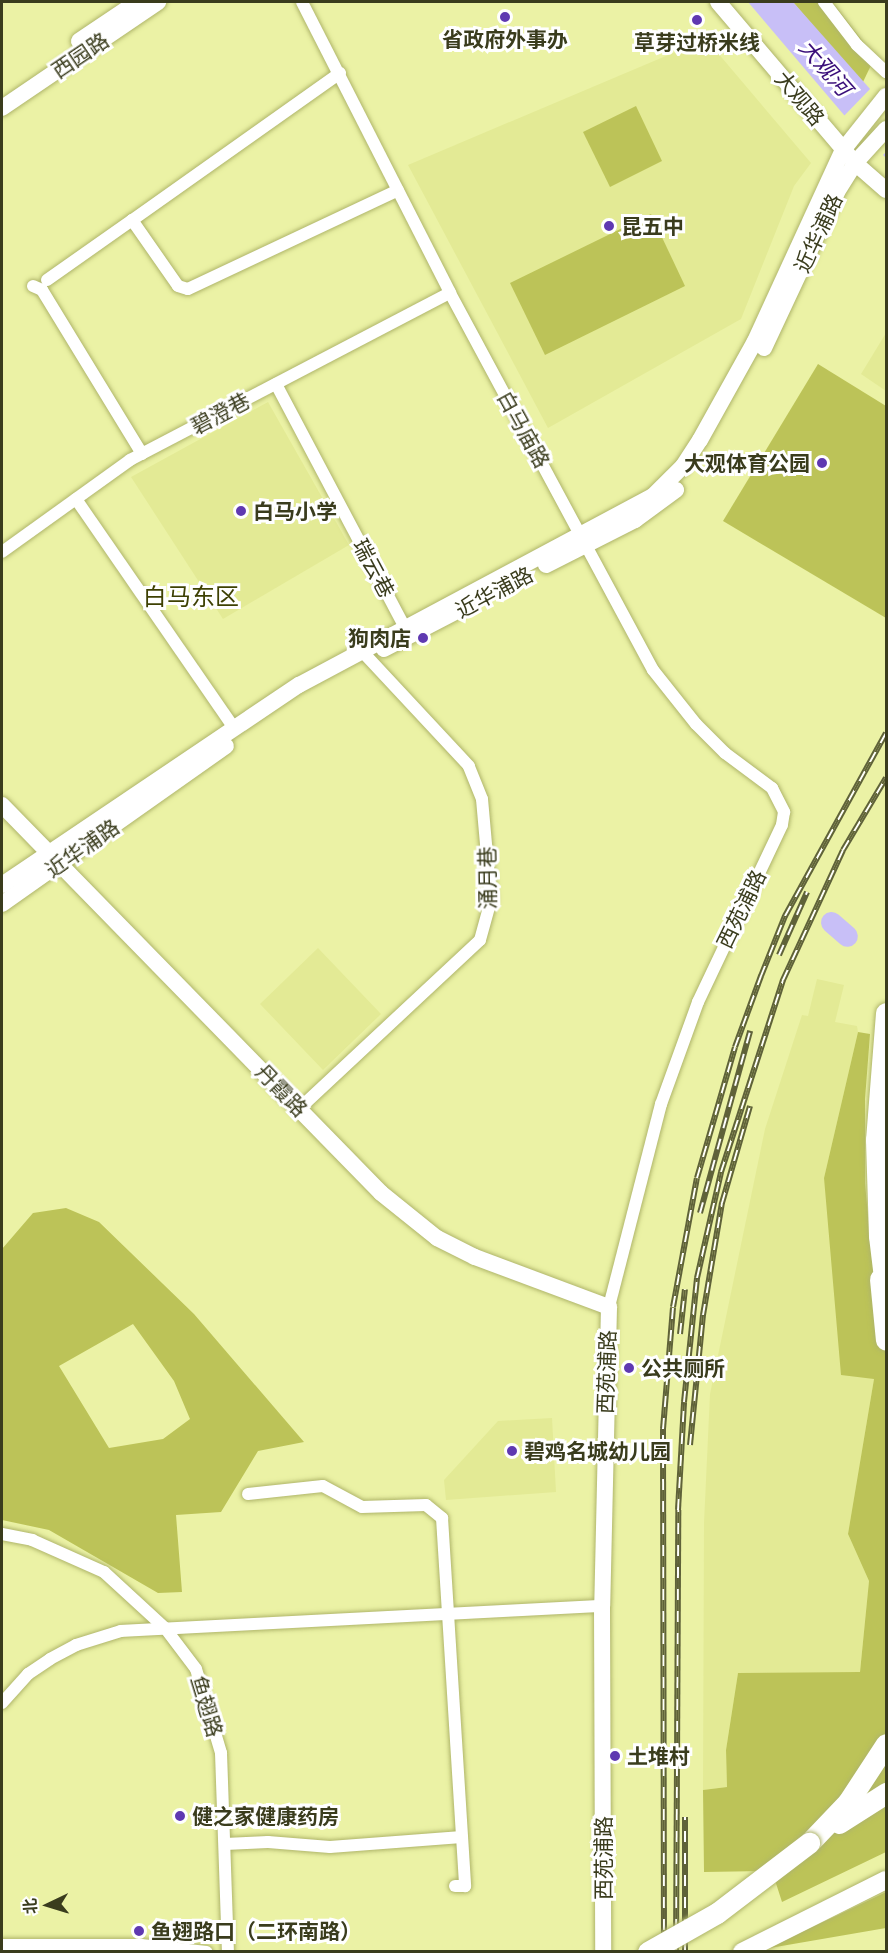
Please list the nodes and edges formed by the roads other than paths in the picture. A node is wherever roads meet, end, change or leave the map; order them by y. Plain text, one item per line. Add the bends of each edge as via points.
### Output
1 (137, 2) edge
2 (158, 2) edge
3 (302, 2) edge
4 (718, 2) edge
5 (824, 2) edge
6 (886, 72) edge
7 (340, 73) junction
8 (2, 94) edge
9 (885, 98) edge
10 (2, 108) edge
11 (886, 129) edge
12 (843, 150) junction
13 (855, 163) junction
14 (886, 189) edge
15 (398, 190) junction
16 (132, 220) junction
17 (47, 280) dead end
18 (33, 286) dead end
19 (450, 293) junction
20 (276, 384) junction
21 (142, 454) junction
22 (76, 499) junction
23 (584, 539) junction
24 (2, 552) edge
25 (404, 626) junction
26 (364, 654) junction
27 (234, 728) junction
28 (2, 805) edge
29 (782, 825) joint
30 (54, 857) junction
31 (2, 885) edge
32 (2, 904) edge
33 (886, 1013) edge
34 (300, 1108) junction
35 (879, 1236) junction
36 (886, 1294) edge
37 (609, 1307) junction
38 (886, 1340) edge
39 (248, 1494) dead end
40 (2, 1534) edge
41 (602, 1606) junction
42 (450, 1613) junction
43 (165, 1628) junction
44 (2, 1703) edge
45 (886, 1744) edge
46 (886, 1793) edge
47 (462, 1837) junction
48 (809, 1843) junction
49 (225, 1844) junction
50 (886, 1880) edge
51 (455, 1886) dead end
52 (2, 1945) edge
53 (603, 1947) edge
54 (207, 1952) edge
55 (228, 1952) edge
56 (648, 1952) edge
57 (742, 1952) edge

1 - 8 street, 西园路
2 - 10 street, 西园路
3 - 7 street, 白马庙路
4 - 12 street, 大观路
5 - 6 street via 857,45
7 - 15 street, 白马庙路
7 - 16 street
9 - 12 street, 近华浦路
11 - 13 street, 近华浦路
12 - 13 street, 大观路
12 - 23 street, 近华浦路 via 755,341 683,466 653,496
13 - 14 street, 大观路
13 - 23 street, 近华浦路 via 836,194 766,344 692,472 659,506
15 - 16 street via 188,289 178,286
15 - 19 street, 白马庙路
16 - 17 street
18 - 21 street via 42,290
19 - 20 street, 碧澄巷
19 - 23 street, 白马庙路
20 - 21 street, 碧澄巷
20 - 25 street, 瑞云巷
21 - 22 street, 碧澄巷
22 - 24 street, 碧澄巷
22 - 27 street
23 - 25 street, 近华浦路
23 - 26 street, 近华浦路
23 - 29 street, 白马庙路 via 653,670 718,746 772,789 784,812
25 - 26 street, 近华浦路
26 - 27 street, 近华浦路
26 - 30 street, 近华浦路
26 - 34 street, 涌月巷 via 469,766 482,799 491,900 480,940
27 - 30 street, 近华浦路
28 - 30 street, 丹霞路
29 - 37 street, 西苑浦路 via 698,1002 661,1104
30 - 31 street, 近华浦路
30 - 32 street, 近华浦路
30 - 34 street, 丹霞路
33 - 35 highway via 877,1110
34 - 37 street, 丹霞路 via 381,1194 437,1238 512,1273
35 - 36 highway
35 - 38 highway
37 - 41 street, 西苑浦路
39 - 42 street via 323,1486 362,1507 426,1505 436,1510 442,1518
40 - 43 street, 鱼翅路 via 32,1540 104,1572
41 - 42 street
41 - 53 street, 西苑浦路
42 - 43 street
42 - 47 street
43 - 44 street via 121,1631 76,1645 28,1674
43 - 49 street, 鱼翅路 via 196,1669 212,1711 221,1753
45 - 48 highway via 848,1802
46 - 48 highway
47 - 49 street via 330,1847 268,1842
47 - 51 street via 465,1886
48 - 56 highway, bridge via 717,1913
49 - 55 street, 鱼翅路
50 - 57 main road
52 - 54 street via 151,1946

